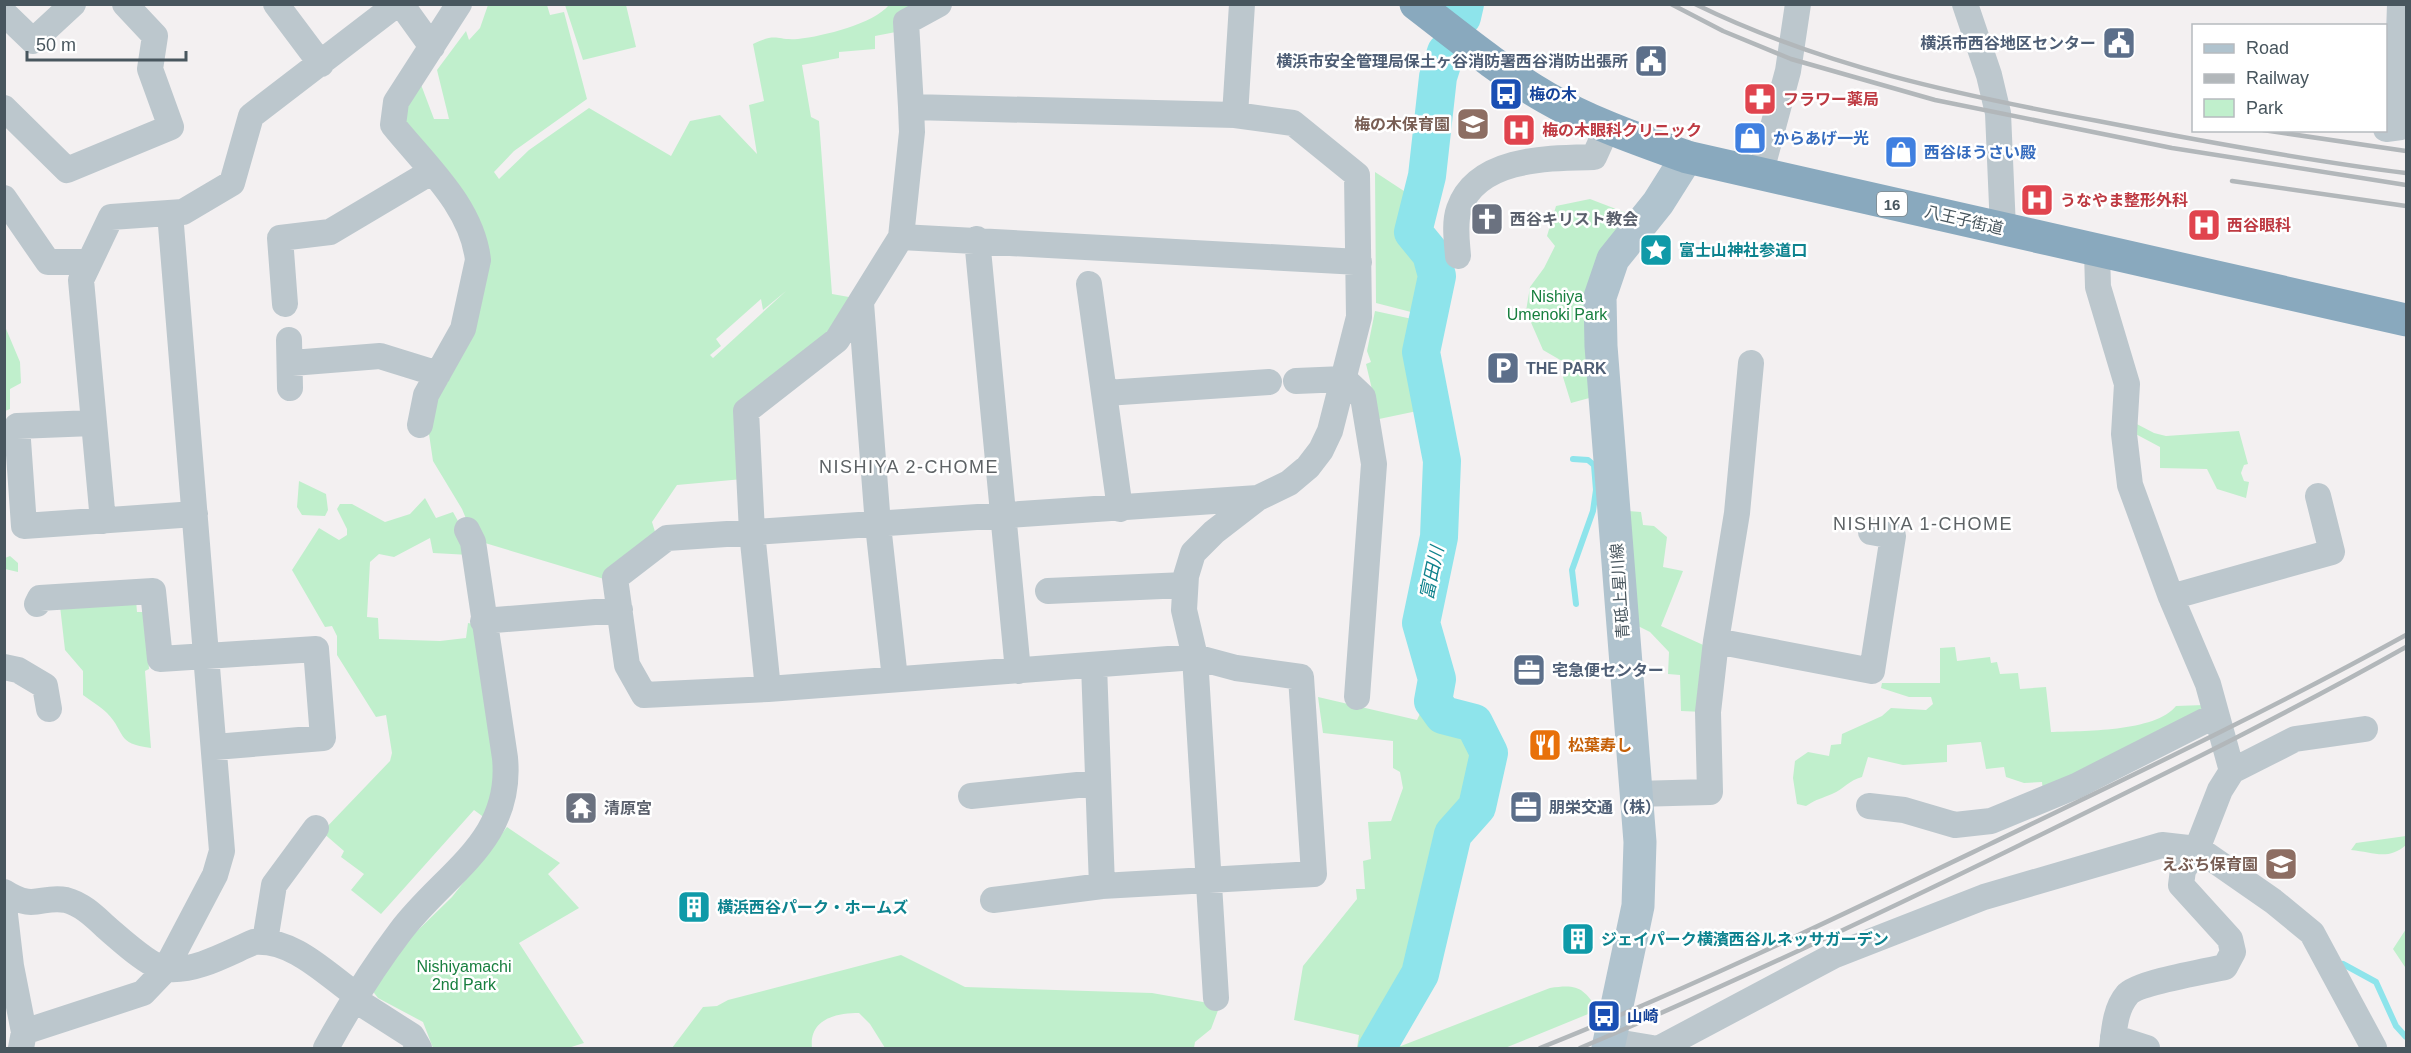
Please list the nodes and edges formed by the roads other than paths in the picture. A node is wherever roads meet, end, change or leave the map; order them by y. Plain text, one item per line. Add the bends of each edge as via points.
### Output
1 (74, 4) edge
2 (125, 4) edge
3 (276, 4) edge
4 (399, 4) edge
5 (459, 4) edge
6 (939, 4) edge
7 (1242, 4) edge
8 (1416, 4) edge
9 (1798, 4) edge
10 (1965, 4) edge
11 (2400, 4) edge
12 (4, 13) edge
13 (2391, 43) edge
14 (432, 47) junction
15 (321, 64) junction
16 (911, 107) junction
17 (4, 108) edge
18 (1235, 115) junction
19 (1608, 126) junction
20 (2387, 129) edge
21 (1687, 157) junction
22 (430, 172) junction
23 (1760, 175) junction
24 (4, 198) edge
25 (170, 213) junction
26 (2003, 229) junction
27 (901, 237) junction
28 (977, 239) junction
29 (2097, 252) junction
30 (1458, 256) dead end
31 (88, 262) junction
32 (1359, 262) junction
33 (1089, 284) dead end
34 (861, 303) junction
35 (285, 304) dead end
36 (2406, 320) edge
37 (1751, 363) dead end
38 (438, 375) junction
39 (1344, 379) junction
40 (1296, 381) dead end
41 (1269, 382) dead end
42 (290, 388) dead end
43 (1106, 393) junction
44 (93, 423) junction
45 (420, 425) dead end
46 (2318, 496) dead end
47 (1258, 498) junction
48 (1120, 509) junction
49 (195, 514) junction
50 (1003, 516) junction
51 (102, 521) junction
52 (878, 525) junction
53 (467, 530) dead end
54 (752, 532) junction
55 (1878, 533) dead end
56 (1185, 585) junction
57 (1048, 591) dead end
58 (2171, 597) junction
59 (37, 604) dead end
60 (620, 610) junction
61 (483, 621) junction
62 (1716, 641) junction
63 (207, 657) junction
64 (1195, 657) junction
65 (1094, 665) junction
66 (14, 666) edge
67 (1018, 671) junction
68 (895, 679) junction
69 (768, 689) junction
70 (1357, 697) dead end
71 (49, 709) dead end
72 (2217, 715) junction
73 (2365, 729) dead end
74 (215, 747) junction
75 (2232, 771) junction
76 (1097, 783) junction
77 (1635, 794) junction
78 (971, 796) dead end
79 (1869, 806) dead end
80 (316, 828) dead end
81 (2197, 849) junction
82 (1210, 880) junction
83 (1102, 886) junction
84 (4, 892) edge
85 (993, 900) dead end
86 (4, 906) edge
87 (265, 941) junction
88 (165, 970) junction
89 (355, 997) junction
90 (1216, 998) dead end
91 (22, 1040) edge
92 (2112, 1043) edge
93 (1609, 1045) edge
94 (326, 1048) edge
95 (419, 1048) edge
96 (1652, 1048) edge
97 (1660, 1048) edge
98 (2147, 1048) edge
99 (2374, 1048) edge

1 - 12 street via 33,41
2 - 17 street via 155,36 150,69 171,127 67,171
3 - 15 street
4 - 14 street
4 - 15 street
5 - 14 street
6 - 16 street via 906,22
7 - 18 street
8 - 19 highway, 八王子街道 / 16 via 1476,52 1548,99
9 - 23 street via 1788,71
10 - 26 street via 1998,113
11 - 13 street
13 - 20 street via 2401,128
14 - 22 street via 396,102 393,125
15 - 25 street via 251,116 232,183 183,212
16 - 18 street
16 - 27 street
18 - 32 street via 1293,123 1357,175
19 - 21 highway, 八王子街道 / 16
19 - 30 street via 1594,157 1519,163 1477,183 1459,209
21 - 23 highway, 八王子街道 / 16
21 - 77 main road, 青砥上星川線 via 1644,238 1613,259 1600,297
22 - 35 street via 330,232 280,238
22 - 38 street via 461,209 478,260 464,329
23 - 26 highway, 八王子街道 / 16
24 - 31 street via 48,262
25 - 31 street via 111,217
25 - 49 street
26 - 29 highway, 八王子街道 / 16
27 - 28 street
27 - 34 street
28 - 32 street via 1087,249
28 - 50 street
29 - 36 highway, 八王子街道 / 16
29 - 58 street via 2098,287 2127,384 2124,434 2130,485
31 - 44 street via 81,280
32 - 39 street via 1359,317
33 - 43 street
34 - 52 street
34 - 54 street via 837,340 746,411
37 - 62 street via 1743,514
38 - 42 street via 380,356 290,352
38 - 45 street via 426,395
39 - 40 street
39 - 47 street via 1321,450 1289,483
39 - 70 street via 1363,397 1374,464
41 - 43 street
43 - 48 street
44 - 51 street
44 - 51 street via 16,426 24,526
46 - 58 street via 2332,552
47 - 48 street
47 - 56 street via 1193,553
48 - 50 street
49 - 51 street
49 - 63 street
50 - 52 street
50 - 67 street
52 - 54 street
52 - 68 street
53 - 61 street via 473,542
54 - 60 street via 667,538 615,578
54 - 69 street
55 - 62 street via 1893,536 1872,671
56 - 57 street
56 - 64 street via 1184,610
58 - 72 street
59 - 63 street via 40,598 153,591 160,659
60 - 61 street
60 - 69 street via 627,665 645,695
61 - 89 street via 508,782 503,806 477,848 401,930
62 - 77 street via 1708,712 1710,792
63 - 74 street
63 - 74 street via 316,649 323,738
64 - 65 street
64 - 82 street
64 - 82 street via 1236,668 1301,677 1314,874
65 - 67 street
65 - 76 street
66 - 71 street via 45,687
67 - 68 street
68 - 69 street
72 - 75 street
72 - 79 street via 2076,786 1991,821 1955,825 1904,810
73 - 75 street via 2295,739
74 - 88 street via 222,851 215,874
75 - 81 street via 2220,790
76 - 78 street
76 - 83 street
77 - 93 main road, 青砥上星川線 via 1640,842 1639,896
80 - 87 street via 274,885
81 - 92 street via 2183,870 2181,885 2230,939 2233,952 2225,967 2128,993 2119,1006
81 - 97 street via 2162,845 1984,897 1833,956
81 - 99 street via 2312,933
82 - 83 street
82 - 90 street
83 - 85 street
84 - 88 street via 33,903 65,900 87,910 128,946
86 - 91 street
87 - 88 street via 187,968
87 - 89 street via 284,944
88 - 91 street via 143,993
89 - 94 street
89 - 95 street via 412,1036
92 - 98 street
93 - 96 street

